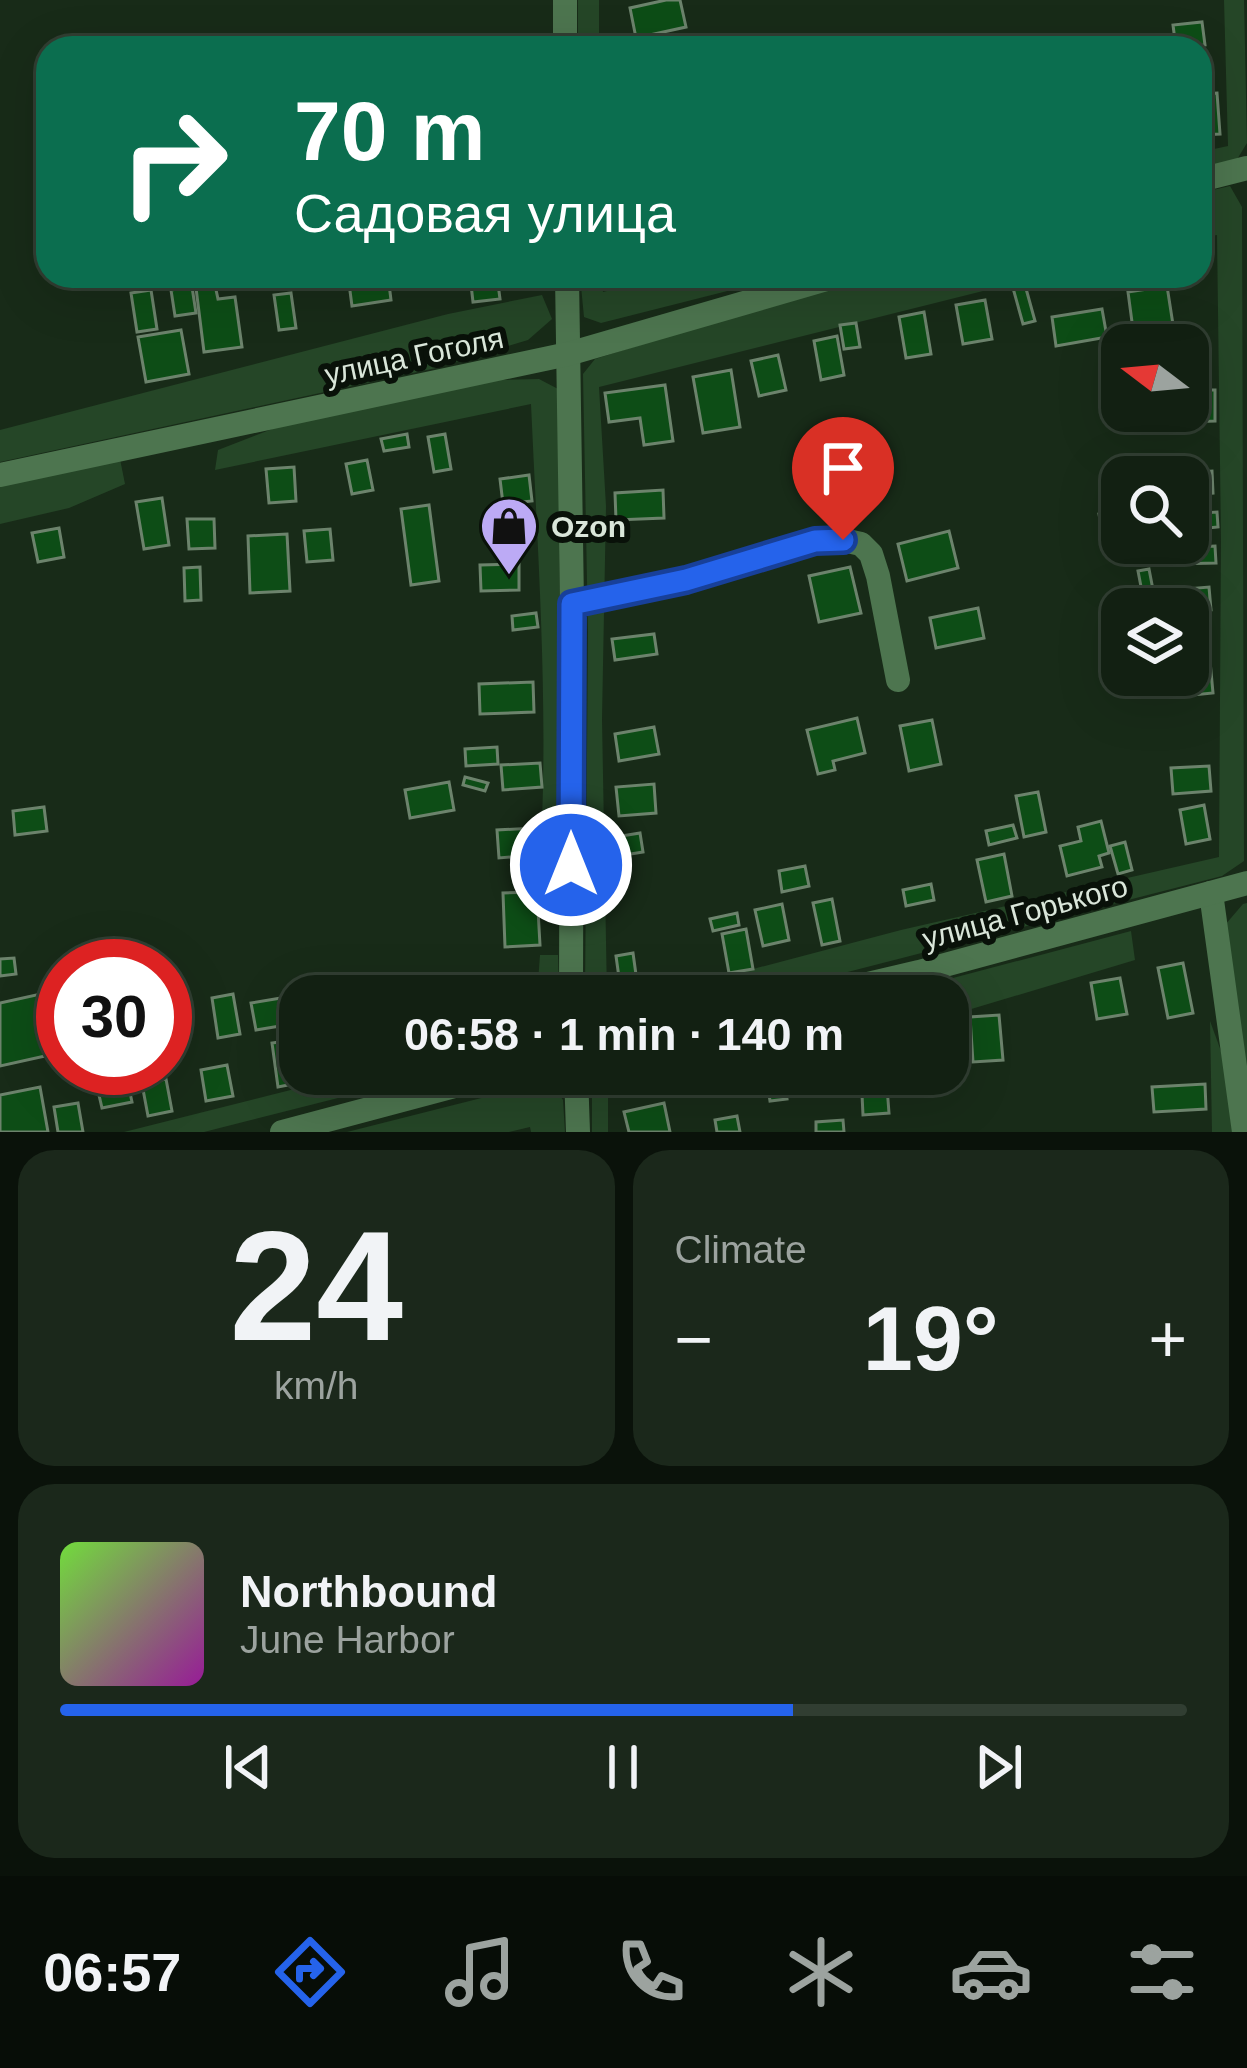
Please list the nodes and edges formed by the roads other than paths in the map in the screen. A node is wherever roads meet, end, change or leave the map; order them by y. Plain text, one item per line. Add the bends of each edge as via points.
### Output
1 (565, 0) edge
2 (565, 36) edge
3 (1247, 168) edge
4 (1212, 177) edge
5 (567, 288) edge
6 (795, 288) edge
7 (568, 354) junction
8 (0, 475) edge
9 (572, 604) junction
10 (898, 680) dead end
11 (1247, 884) edge
12 (1211, 893) junction
13 (571, 975) edge
14 (897, 975) edge
15 (421, 1095) edge
16 (577, 1095) edge
17 (282, 1132) edge
18 (578, 1132) edge
19 (1244, 1132) edge

1 - 2 street
3 - 4 street
5 - 7 street
6 - 7 street, улица Гоголя
7 - 8 street, улица Гоголя
7 - 9 street
9 - 10 street via 815,541 861,544 878,576
9 - 13 street
11 - 12 street, улица Горького
12 - 14 street, улица Горького
12 - 19 street
15 - 17 street
16 - 18 street

